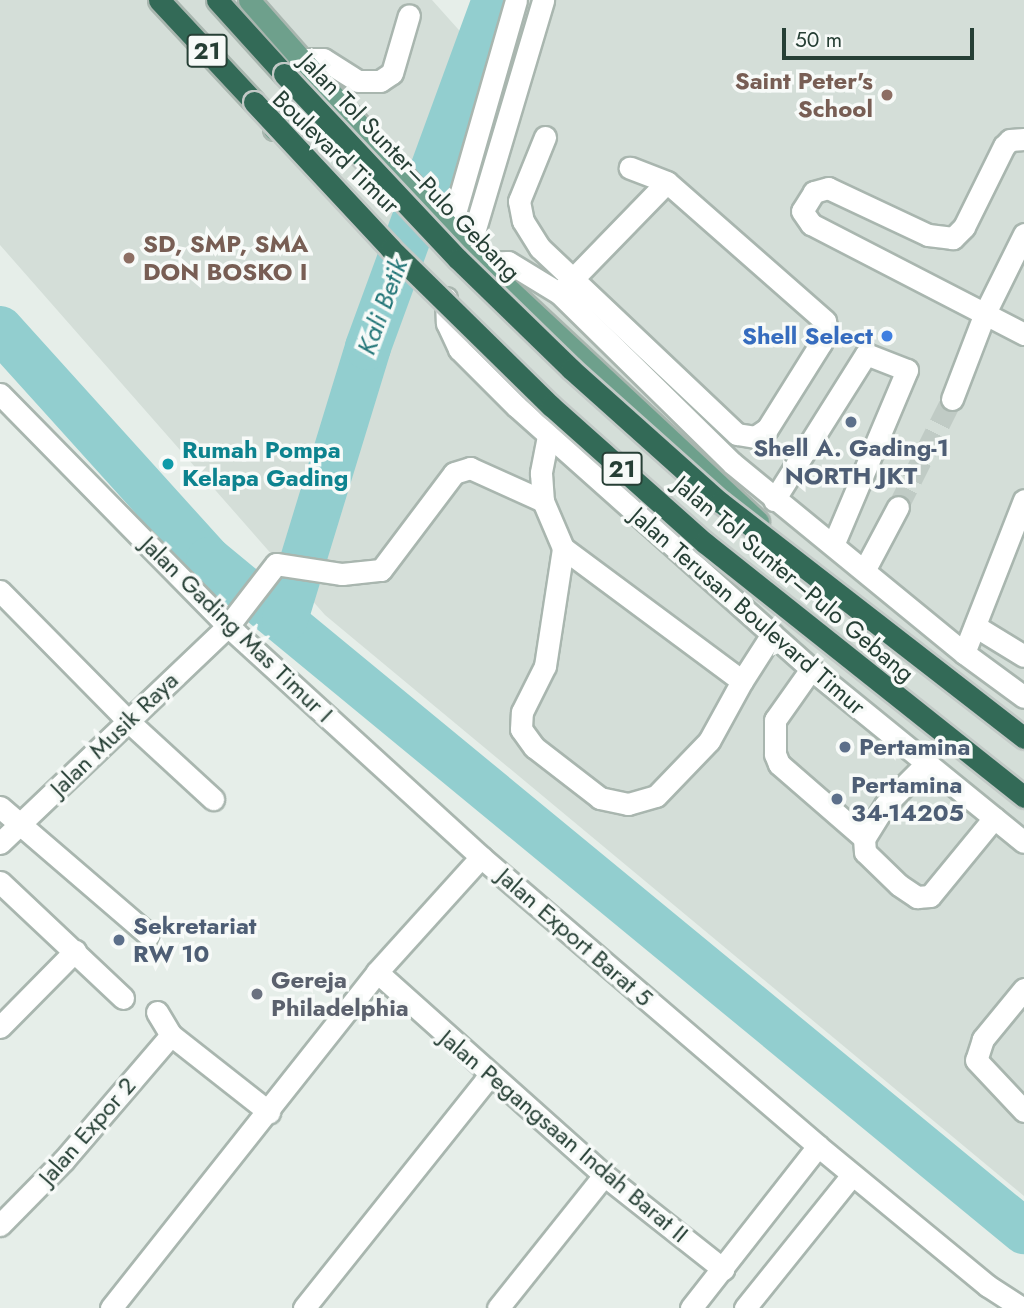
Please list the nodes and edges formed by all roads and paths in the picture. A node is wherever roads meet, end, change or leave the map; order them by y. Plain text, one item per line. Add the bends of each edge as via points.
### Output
1 (148, 0) edge
2 (159, 0) edge
3 (217, 0) edge
4 (249, 0) edge
5 (516, 0) edge
6 (543, 0) edge
7 (410, 15) dead end
8 (303, 59) junction
9 (334, 95) junction
10 (274, 129) junction
11 (545, 137) dead end
12 (1024, 139) edge
13 (630, 168) dead end
14 (667, 182) junction
15 (447, 222) junction
16 (1024, 234) edge
17 (475, 256) junction
18 (566, 287) junction
19 (446, 298) junction
20 (985, 313) junction
21 (1024, 334) edge
22 (0, 394) edge
23 (952, 399) tunnel mouth
24 (548, 436) junction
25 (774, 500) junction
26 (1024, 500) edge
27 (543, 501) junction
28 (898, 507) tunnel mouth
29 (834, 543) junction
30 (563, 548) junction
31 (864, 569) junction
32 (0, 591) edge
33 (233, 620) junction
34 (975, 626) junction
35 (772, 634) junction
36 (964, 653) junction
37 (1024, 656) edge
38 (811, 669) junction
39 (742, 681) junction
40 (1024, 697) edge
41 (127, 720) junction
42 (1024, 735) edge
43 (926, 764) junction
44 (1024, 796) edge
45 (213, 799) dead end
46 (0, 807) edge
47 (994, 818) junction
48 (18, 825) junction
49 (863, 838) junction
50 (1024, 842) edge
51 (0, 843) edge
52 (481, 857) junction
53 (0, 881) edge
54 (149, 935) dead end
55 (75, 951) junction
56 (377, 972) junction
57 (1024, 989) edge
58 (123, 998) dead end
59 (157, 1012) dead end
60 (0, 1027) edge
61 (171, 1035) junction
62 (489, 1076) junction
63 (1024, 1111) edge
64 (270, 1112) junction
65 (818, 1146) junction
66 (604, 1175) junction
67 (852, 1175) junction
68 (0, 1225) edge
69 (723, 1269) junction
70 (111, 1308) edge
71 (304, 1308) edge
72 (498, 1308) edge
73 (691, 1308) edge
74 (745, 1308) edge
75 (1022, 1308) edge

1 - 10 main road, Boulevard Timur
2 - 44 highway, Jalan Tol Sunter–Pulo Gebang / 21, bridge via 391,249 551,406 705,543
3 - 42 highway, Jalan Tol Sunter–Pulo Gebang / 21, bridge via 369,168 571,369 720,502
4 - 8 main road, Boulevard Timur
5 - 15 street
6 - 17 street
7 - 8 street via 392,73 380,81 358,81 323,59
8 - 9 main road, Boulevard Timur
9 - 10 main road
9 - 15 main road, Boulevard Timur
10 - 19 main road, Boulevard Timur, bridge
11 - 18 street via 519,201 523,220
12 - 20 street via 1010,140 1004,146 964,227 953,238 928,235 828,188 814,192 802,211 811,224
13 - 14 street
14 - 18 street
14 - 18 street via 825,321 821,344 767,429 755,437 737,434
15 - 17 main road, Boulevard Timur
16 - 20 street
17 - 18 street via 508,262
17 - 42 main road, Boulevard Timur, bridge via 782,544
18 - 25 street
19 - 24 street, Jalan Terusan Boulevard Timur via 447,323 459,349
19 - 44 main road, Boulevard Timur, bridge via 568,418 759,584
20 - 21 street
20 - 23 street
22 - 33 street, Jalan Gading Mas Timur I
24 - 27 street via 541,473
24 - 35 street, Jalan Terusan Boulevard Timur
25 - 29 street
25 - 29 street via 866,354 907,370
26 - 34 street
27 - 30 street
27 - 33 street, Jalan Musik Raya via 470,468 454,472 381,570 342,574 276,564
28 - 31 street
29 - 31 street
30 - 39 street
30 - 39 street via 545,666 522,712 521,729 534,747 600,798 628,804 656,796 709,741
31 - 36 street
32 - 41 street
33 - 41 street, Jalan Musik Raya
33 - 52 street, Jalan Gading Mas Timur I
34 - 36 street
34 - 37 street
35 - 38 street, Jalan Terusan Boulevard Timur
35 - 39 street
36 - 40 street
38 - 43 street, Jalan Terusan Boulevard Timur
38 - 49 street via 775,720 775,754 779,764
41 - 45 street
41 - 48 street, Jalan Musik Raya
43 - 47 street, Jalan Terusan Boulevard Timur
43 - 49 street via 885,805
46 - 48 street
47 - 49 street via 951,875 924,897 917,897 875,864 865,852
47 - 50 street, Jalan Terusan Boulevard Timur
48 - 51 street, Jalan Musik Raya
48 - 54 street
52 - 56 street, Jalan Export Barat 5
52 - 65 street, Jalan Export Barat 5
53 - 55 street
55 - 58 street
55 - 60 street
56 - 62 street, Jalan Pegangsaan Indah Barat II
56 - 64 street, Jalan Export Barat 5
57 - 63 street via 983,1040 976,1060
59 - 61 street
61 - 64 street
61 - 68 street, Jalan Expor 2 via 63,1161
62 - 66 street, Jalan Pegangsaan Indah Barat II
62 - 71 street
64 - 70 street, Jalan Export Barat 5
65 - 67 street, Jalan Export Barat 5
65 - 69 street
66 - 69 street, Jalan Pegangsaan Indah Barat II
66 - 72 street
67 - 74 street
67 - 75 street, Jalan Export Barat 5 via 988,1286
69 - 73 street

